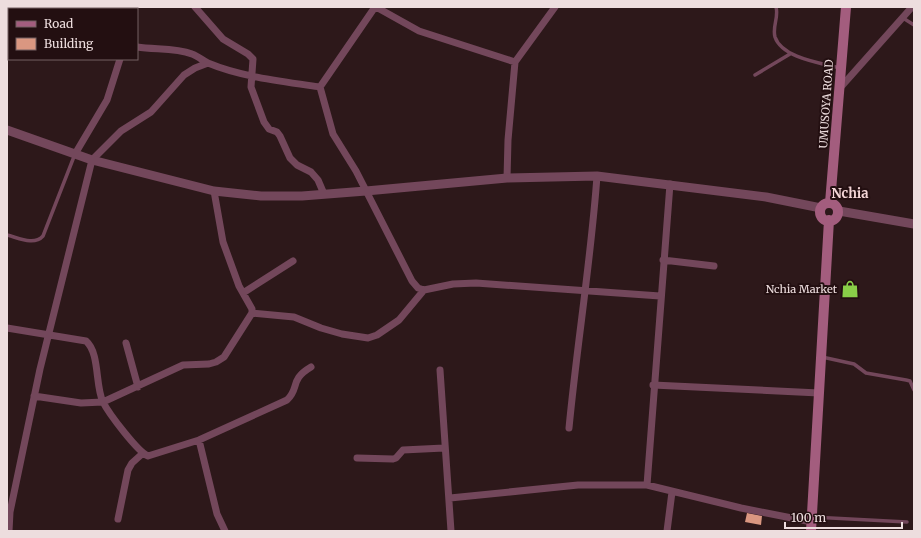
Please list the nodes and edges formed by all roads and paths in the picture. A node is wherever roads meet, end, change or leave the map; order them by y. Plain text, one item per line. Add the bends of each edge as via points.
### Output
1 (195, 7) edge
2 (376, 7) edge
3 (555, 7) edge
4 (776, 7) edge
5 (846, 7) edge
6 (912, 7) edge
7 (903, 18) junction
8 (914, 25) edge
9 (138, 47) edge
10 (790, 54) junction
11 (120, 60) edge
12 (515, 62) junction
13 (208, 63) junction
14 (841, 68) junction
15 (755, 75) dead end
16 (252, 76) junction
17 (320, 87) junction
18 (840, 88) junction
19 (7, 130) edge
20 (75, 154) junction
21 (92, 160) junction
22 (597, 176) junction
23 (507, 178) junction
24 (670, 184) junction
25 (214, 191) junction
26 (366, 191) junction
27 (324, 194) junction
28 (830, 203) junction
29 (821, 208) junction
30 (838, 211) junction
31 (829, 220) junction
32 (914, 224) edge
33 (7, 235) edge
34 (663, 260) junction
35 (293, 261) dead end
36 (714, 266) dead end
37 (424, 290) junction
38 (584, 291) junction
39 (243, 293) junction
40 (660, 296) junction
41 (252, 313) junction
42 (7, 328) edge
43 (48, 335) junction
44 (126, 343) dead end
45 (821, 357) junction
46 (311, 367) dead end
47 (440, 370) dead end
48 (653, 386) junction
49 (138, 387) junction
50 (914, 390) edge
51 (819, 393) junction
52 (34, 396) junction
53 (103, 402) junction
54 (569, 428) dead end
55 (199, 440) junction
56 (444, 448) junction
57 (142, 454) junction
58 (357, 458) dead end
59 (647, 485) junction
60 (672, 492) junction
61 (450, 498) junction
62 (118, 519) dead end
63 (907, 522) dead end
64 (812, 523) edge
65 (8, 531) edge
66 (225, 531) edge
67 (451, 531) edge
68 (667, 531) edge

1 - 16 street via 223,39 253,59
2 - 12 street via 419,31
2 - 17 street
3 - 12 street
4 - 10 lane via 775,37 781,47
5 - 14 main road, UMUSOYA ROAD
6 - 7 street
7 - 8 lane
7 - 18 street
9 - 13 street via 192,54
10 - 14 lane
10 - 15 lane
11 - 20 street via 107,100
12 - 23 street
13 - 16 street
13 - 21 street via 184,75 151,112 121,131
14 - 18 main road, UMUSOYA ROAD
16 - 17 street
16 - 27 street via 251,87 264,122 280,136 290,158 318,180
17 - 26 street via 333,134
18 - 28 main road, UMUSOYA ROAD
19 - 20 street
20 - 21 street
20 - 33 lane via 43,236 34,242
21 - 25 street
21 - 43 street
22 - 23 street
22 - 24 street
22 - 38 street via 594,226
23 - 26 street
24 - 29 street via 766,197
24 - 34 street
25 - 27 street via 261,196
25 - 39 street via 223,242
26 - 27 street
26 - 37 street via 412,281
28 - 29 main road
28 - 30 main road via 836,205
29 - 31 main road via 823,218
30 - 31 main road via 837,217
30 - 32 street
31 - 45 main road
34 - 36 street
34 - 40 street
35 - 39 street
37 - 38 street via 476,282
37 - 41 street via 399,320 368,338 342,334 294,317
38 - 40 street
38 - 54 street
39 - 41 street
40 - 48 street
41 - 49 street via 224,357 209,364 182,365
42 - 43 street
43 - 52 street
43 - 53 street via 86,341 90,344
44 - 49 street
45 - 50 lane via 854,364 866,373 910,381
45 - 51 main road
46 - 55 street via 297,378 292,395 287,400
47 - 56 street
48 - 51 street
48 - 59 street
49 - 53 street
51 - 64 main road
52 - 53 street via 81,403
52 - 65 street
53 - 57 street
55 - 57 street via 148,456
55 - 66 street via 217,514
56 - 58 street via 403,450 393,459
56 - 61 street
57 - 62 street via 128,470
59 - 60 street
59 - 61 street via 578,485
60 - 64 street
60 - 68 street
61 - 67 street
63 - 64 lane

